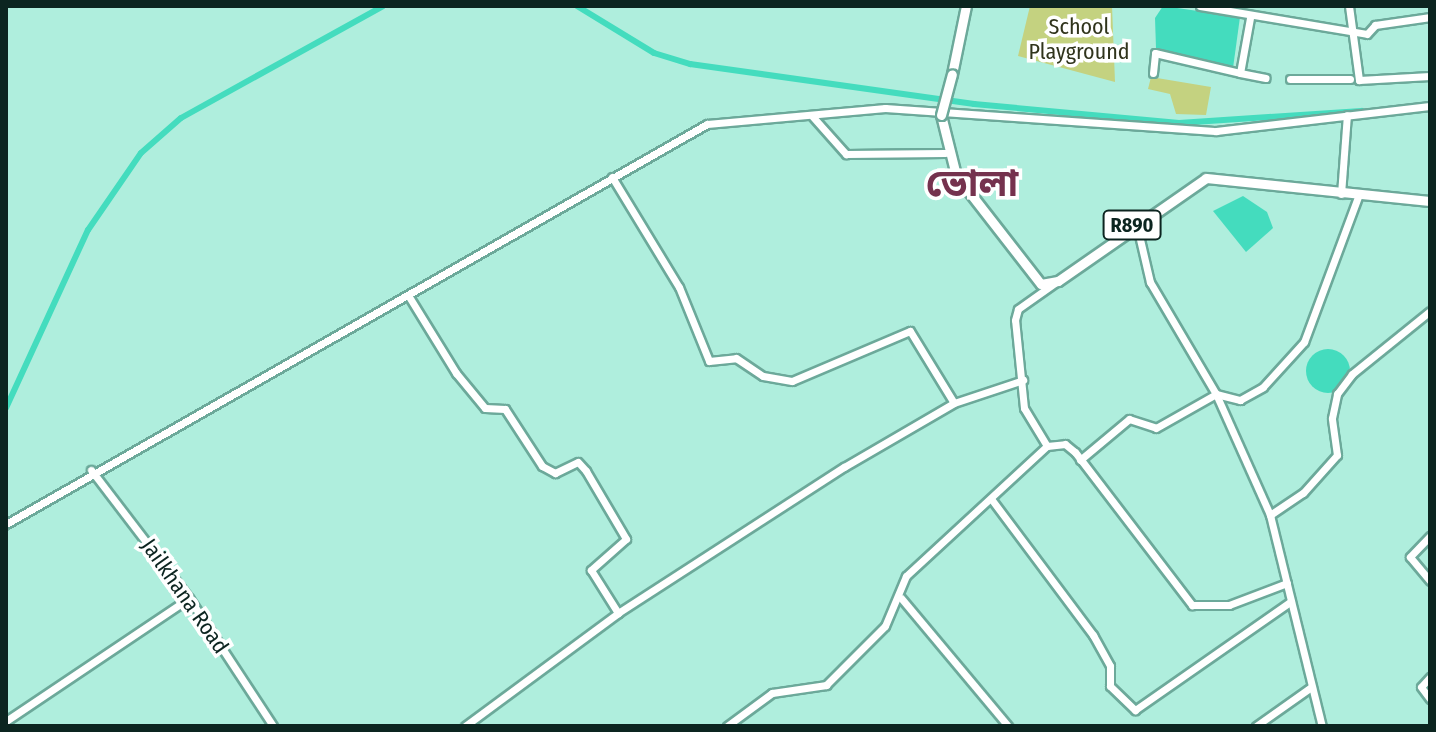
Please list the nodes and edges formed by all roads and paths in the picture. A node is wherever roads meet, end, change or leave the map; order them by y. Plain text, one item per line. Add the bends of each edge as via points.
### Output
1 (966, 6) edge
2 (1200, 6) edge
3 (1349, 6) edge
4 (1430, 17) edge
5 (1250, 18) junction
6 (1352, 32) junction
7 (1153, 73) dead end
8 (1240, 73) junction
9 (1430, 76) edge
10 (1266, 78) dead end
11 (1290, 79) dead end
12 (1350, 79) dead end
13 (1430, 106) edge
14 (1347, 115) junction
15 (813, 117) junction
16 (945, 153) junction
17 (612, 177) junction
18 (1341, 194) junction
19 (1358, 197) junction
20 (1430, 201) edge
21 (1136, 222) junction
22 (1058, 281) junction
23 (408, 295) junction
24 (1430, 311) edge
25 (1423, 318) junction
26 (1430, 327) edge
27 (1023, 380) junction
28 (1216, 394) junction
29 (954, 403) junction
30 (1047, 446) junction
31 (1080, 460) junction
32 (91, 470) junction
33 (992, 500) junction
34 (1270, 515) junction
35 (6, 524) edge
36 (1430, 536) edge
37 (1430, 581) edge
38 (1287, 583) junction
39 (189, 598) junction
40 (901, 598) junction
41 (1291, 601) junction
42 (618, 613) junction
43 (1430, 677) edge
44 (1311, 687) junction
45 (1430, 699) edge
46 (6, 721) edge
47 (273, 726) edge
48 (465, 726) edge
49 (727, 726) edge
50 (1008, 726) edge
51 (1256, 726) edge
52 (1322, 726) edge

1 - 16 main road, bridge via 941,115
2 - 5 street
3 - 6 street
4 - 6 street
5 - 6 street
5 - 8 street
6 - 9 street via 1359,80
7 - 8 street via 1155,53
8 - 10 street
11 - 12 street
13 - 14 street
14 - 15 street via 1216,131 885,108
14 - 18 street
15 - 16 street via 846,154
15 - 17 street via 707,124
16 - 22 main road via 1034,280
17 - 23 street
17 - 29 street via 679,287 709,361 736,358 763,376 792,381 910,331
18 - 19 main road, R890
18 - 21 main road, R890 via 1206,178
19 - 20 main road, R890
19 - 28 street via 1304,342 1263,387 1240,400
21 - 22 main road, R890
21 - 28 street via 1150,282
22 - 27 street via 1015,315
23 - 32 street
23 - 42 street via 456,373 485,408 505,409 542,466 555,473 578,462 586,471 626,539 591,570
24 - 25 street
25 - 26 street
25 - 34 street via 1352,374 1337,394 1332,418 1337,455 1303,493
27 - 29 street
27 - 30 street via 1024,408
28 - 31 street via 1156,428 1129,419
28 - 34 street
29 - 42 street
30 - 31 street via 1065,444
30 - 33 street
31 - 38 street via 1192,605 1229,605
32 - 35 street
32 - 39 street, Jailkhana Road
33 - 40 street via 914,567
33 - 41 street via 1093,635 1110,666 1110,686 1135,710
34 - 38 street
36 - 37 street via 1410,557
38 - 41 street
39 - 46 street
39 - 47 street, Jailkhana Road
40 - 49 street via 885,626 826,685 772,693
40 - 50 street via 950,648
41 - 44 street
42 - 48 street
43 - 45 street via 1421,688
44 - 51 street
44 - 52 street

